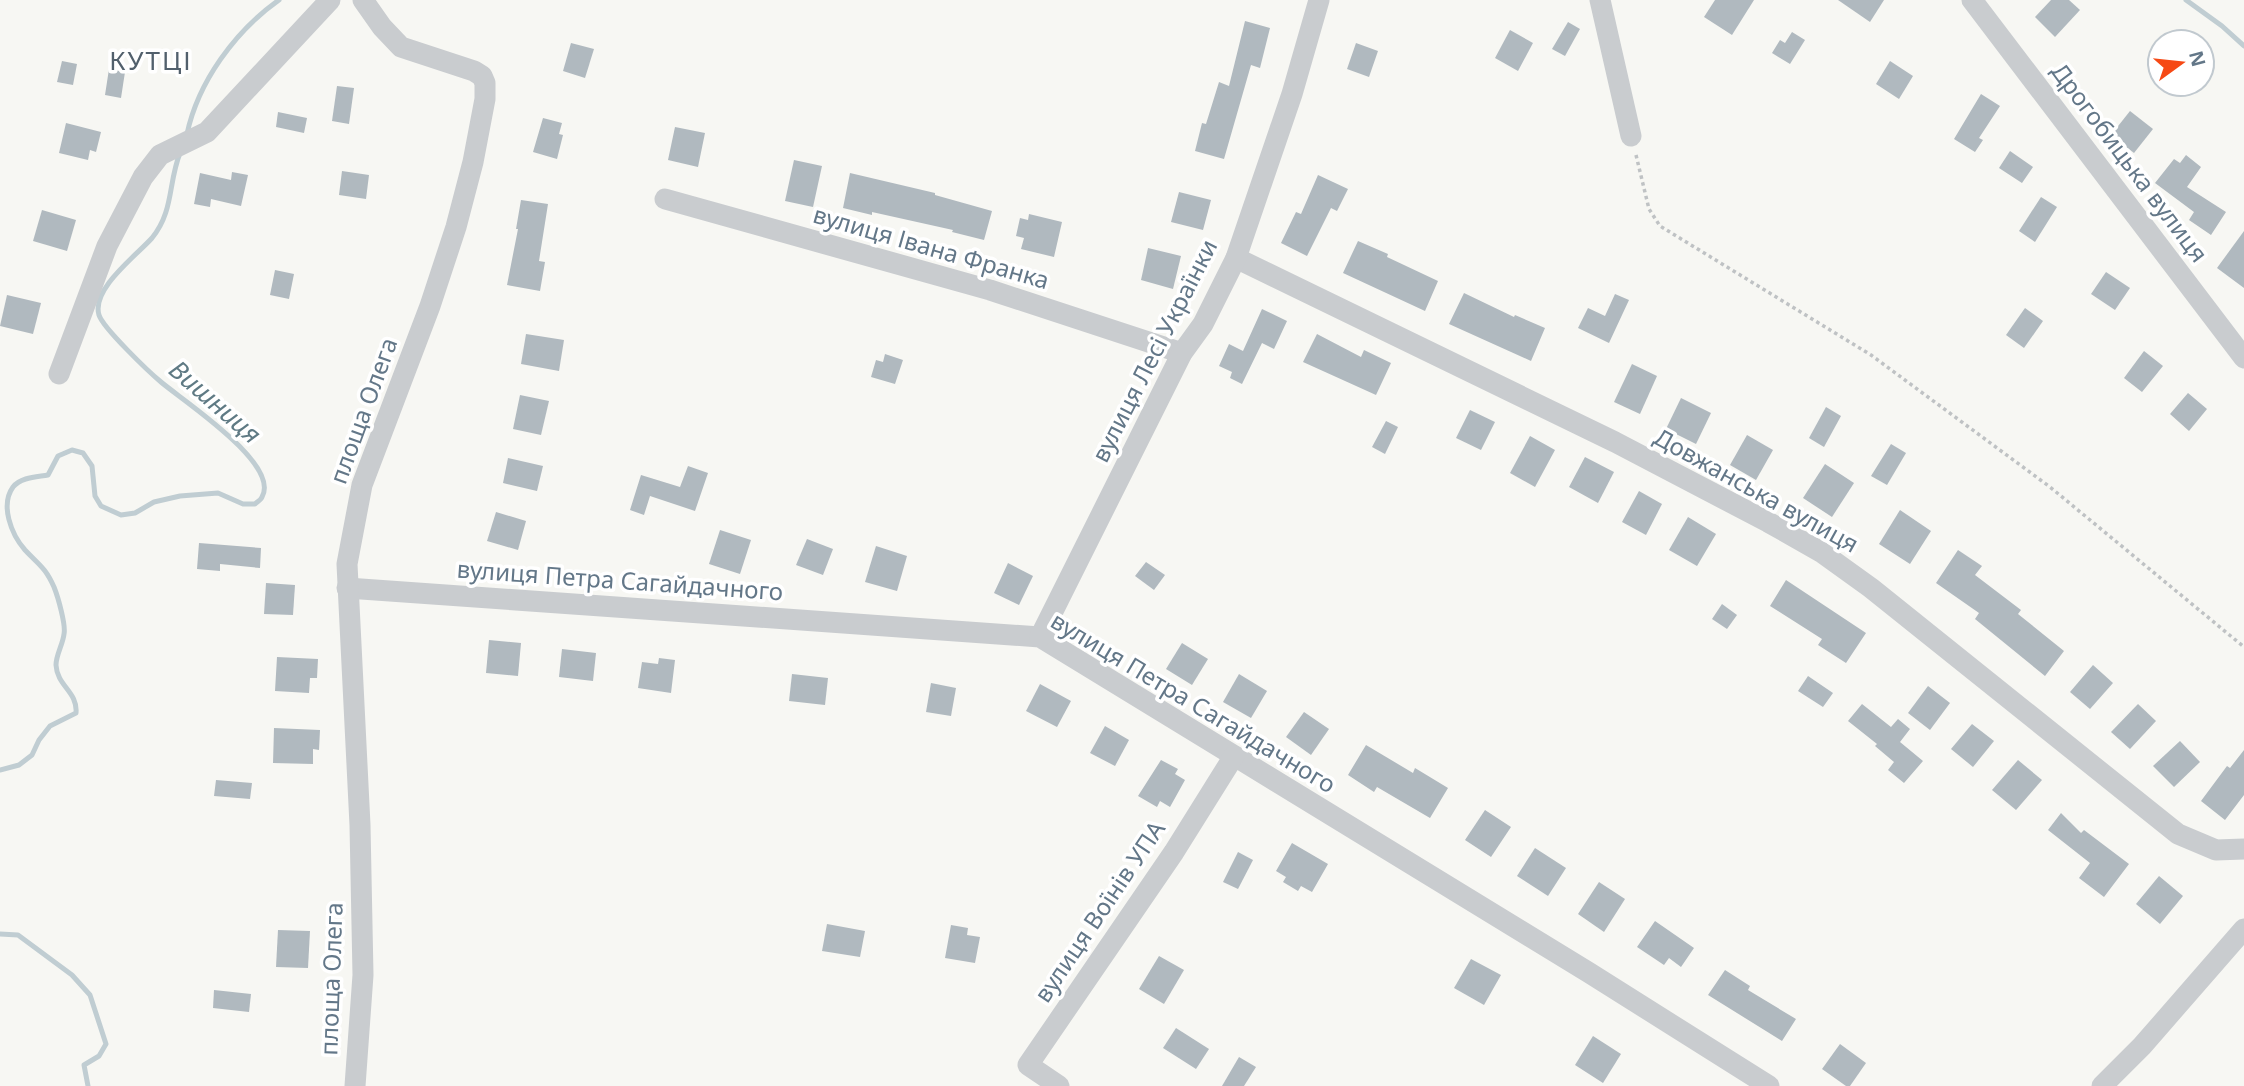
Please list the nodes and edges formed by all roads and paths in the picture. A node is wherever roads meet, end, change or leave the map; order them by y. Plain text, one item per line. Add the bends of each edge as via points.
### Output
1 (330, 0) edge
2 (363, 0) edge
3 (1319, 0) edge
4 (1600, 0) edge
5 (1972, 0) edge
6 (1631, 136) joint
7 (665, 198) dead end
8 (1236, 258) junction
9 (1182, 353) junction
10 (2244, 358) edge
11 (59, 373) dead end
12 (347, 588) junction
13 (1040, 637) junction
14 (2244, 648) edge
15 (1234, 756) junction
16 (2244, 849) edge
17 (2244, 929) edge
18 (355, 1086) edge
19 (1059, 1086) edge
20 (1769, 1086) edge
21 (2102, 1086) edge

1 - 11 street via 207,132 160,155 143,177 107,246
2 - 12 street, площа Олега via 401,47 482,76 485,99 456,227 362,485
3 - 8 street, вулиця Лесі Українки
4 - 6 street
5 - 10 street, Дрогобицька вулиця
6 - 14 path via 1649,209 1660,226 1871,355 2050,486
7 - 9 street, вулиця Івана Франка via 990,290
8 - 9 street, вулиця Лесі Українки via 1203,324
8 - 16 street, Довжанська вулиця via 1615,442 1821,552 2178,834 2216,850
9 - 13 street, вулиця Лесі Українки
12 - 13 street, вулиця Петра Сагайдачного
12 - 18 street, площа Олега via 363,975
13 - 15 street, вулиця Петра Сагайдачного
15 - 19 street, вулиця Воїнів УПА via 1028,1065
15 - 20 street, вулиця Петра Сагайдачного
17 - 21 street via 2143,1046

